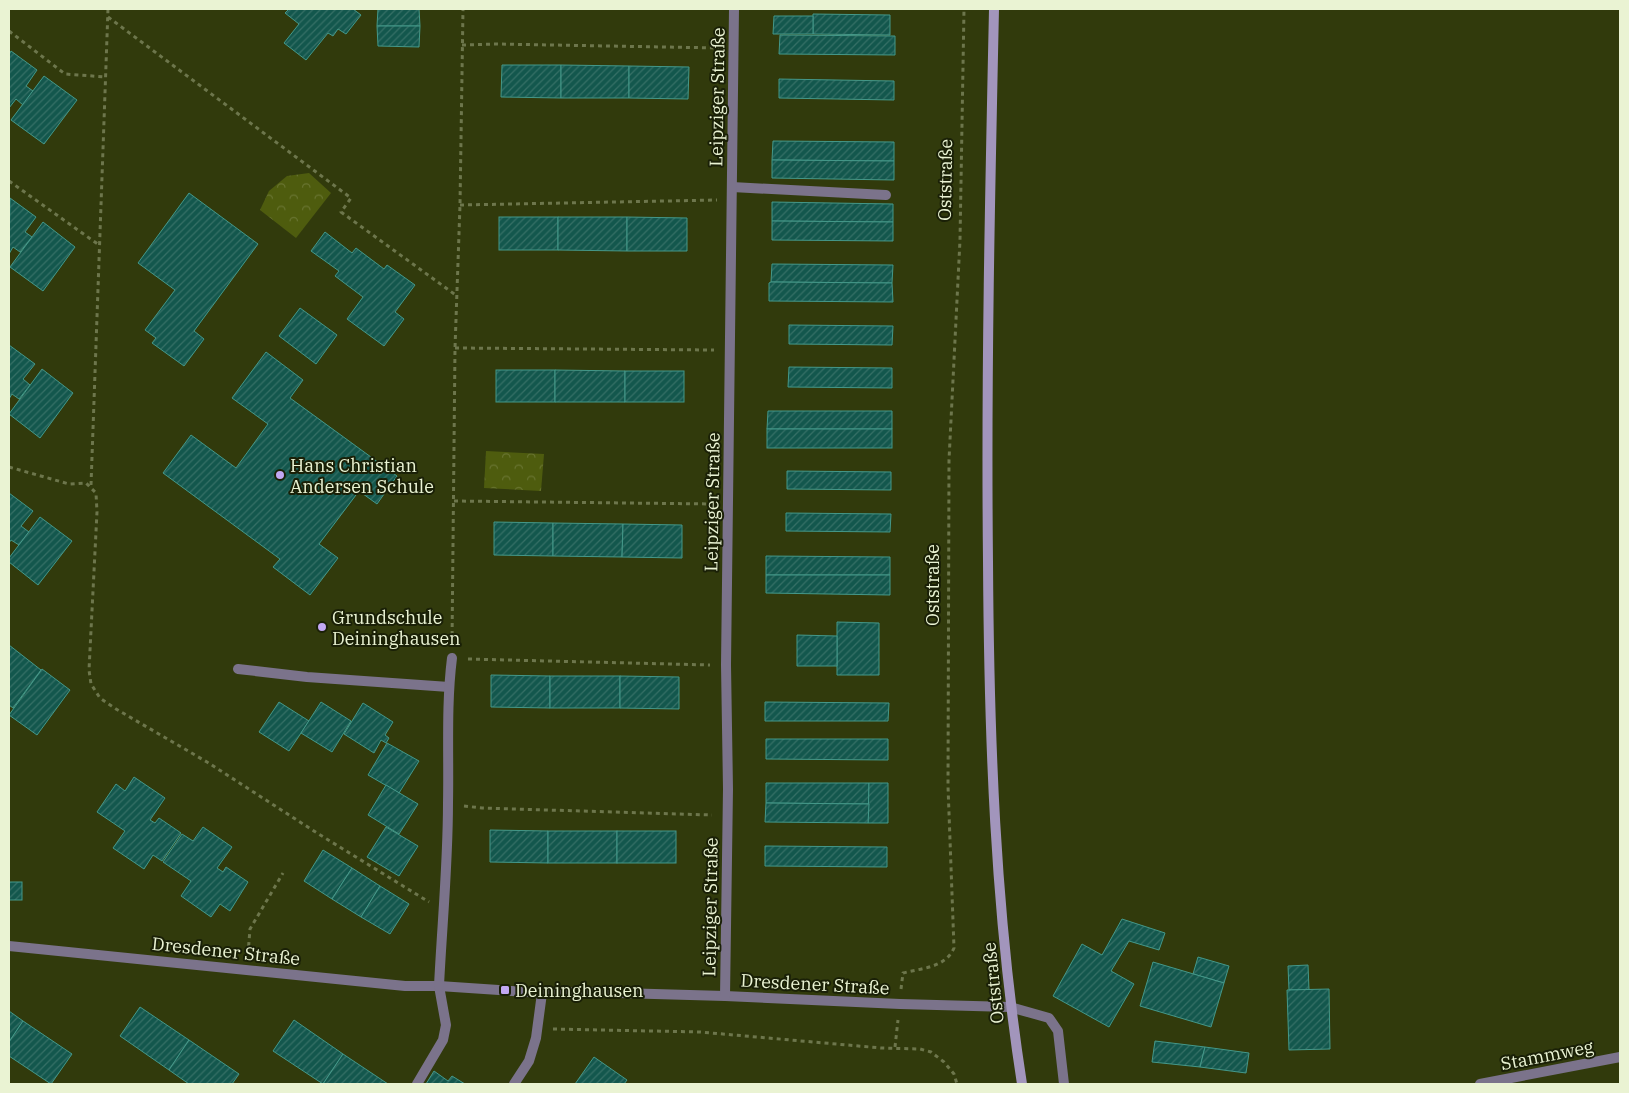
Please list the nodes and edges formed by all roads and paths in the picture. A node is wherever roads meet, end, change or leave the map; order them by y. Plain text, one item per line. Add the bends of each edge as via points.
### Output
1 (108, 9) edge
2 (463, 9) edge
3 (734, 9) edge
4 (964, 9) edge
5 (994, 9) edge
6 (108, 17) junction
7 (9, 31) edge
8 (462, 45) junction
9 (735, 49) junction
10 (106, 77) junction
11 (9, 181) edge
12 (732, 187) junction
13 (886, 195) dead end
14 (731, 200) junction
15 (460, 205) junction
16 (99, 245) junction
17 (457, 296) junction
18 (455, 348) junction
19 (730, 350) junction
20 (9, 467) edge
21 (90, 486) junction
22 (454, 501) junction
23 (729, 505) junction
24 (452, 658) junction
25 (726, 665) junction
26 (238, 669) dead end
27 (449, 687) junction
28 (448, 804) junction
29 (727, 815) junction
30 (283, 873) dead end
31 (443, 911) junction
32 (9, 946) edge
33 (247, 970) junction
34 (439, 986) junction
35 (542, 993) junction
36 (725, 996) junction
37 (900, 1004) junction
38 (1010, 1007) junction
39 (537, 1028) junction
40 (895, 1047) junction
41 (1620, 1057) edge
42 (417, 1084) edge
43 (514, 1084) edge
44 (957, 1084) edge
45 (1022, 1084) edge
46 (1064, 1084) edge
47 (1480, 1084) edge

1 - 6 path
2 - 8 path
3 - 9 street, Leipziger Straße
4 - 37 path, Oststraße via 960,240 949,460 948,786 954,948 940,964 903,973
5 - 38 main road, Oststraße via 987,460 989,673 995,825
6 - 10 path
6 - 17 path via 351,198 341,212
7 - 10 path via 65,74
8 - 9 path
8 - 15 path
9 - 12 street, Leipziger Straße
10 - 16 path
11 - 16 path
12 - 13 street
12 - 14 street, Leipziger Straße
14 - 15 path
14 - 19 street, Leipziger Straße
15 - 17 path
16 - 21 path
17 - 18 path
18 - 19 path
18 - 22 path
19 - 23 street, Leipziger Straße
20 - 21 path via 69,484 86,483
21 - 31 path via 96,493 97,512 89,670 91,684 100,698 208,762
22 - 23 path
22 - 24 path
23 - 25 street, Leipziger Straße
24 - 25 path
24 - 27 street
25 - 29 street, Leipziger Straße
26 - 27 street
27 - 28 street
28 - 29 path via 482,808
28 - 31 street
29 - 36 street, Leipziger Straße
30 - 33 path via 250,929
31 - 34 street
32 - 33 street, Dresdener Straße
33 - 34 street, Dresdener Straße via 405,986
34 - 35 street, Dresdener Straße
34 - 42 street via 446,1025 442,1040
35 - 36 street, Dresdener Straße
35 - 39 street
36 - 37 street, Dresdener Straße
37 - 38 street, Dresdener Straße
37 - 40 path, Oststraße
38 - 45 main road, Oststraße
38 - 46 street via 1049,1018 1058,1031
39 - 40 path via 700,1032
39 - 43 street via 529,1061
40 - 44 path via 931,1052 954,1074
41 - 47 street, Stammweg

